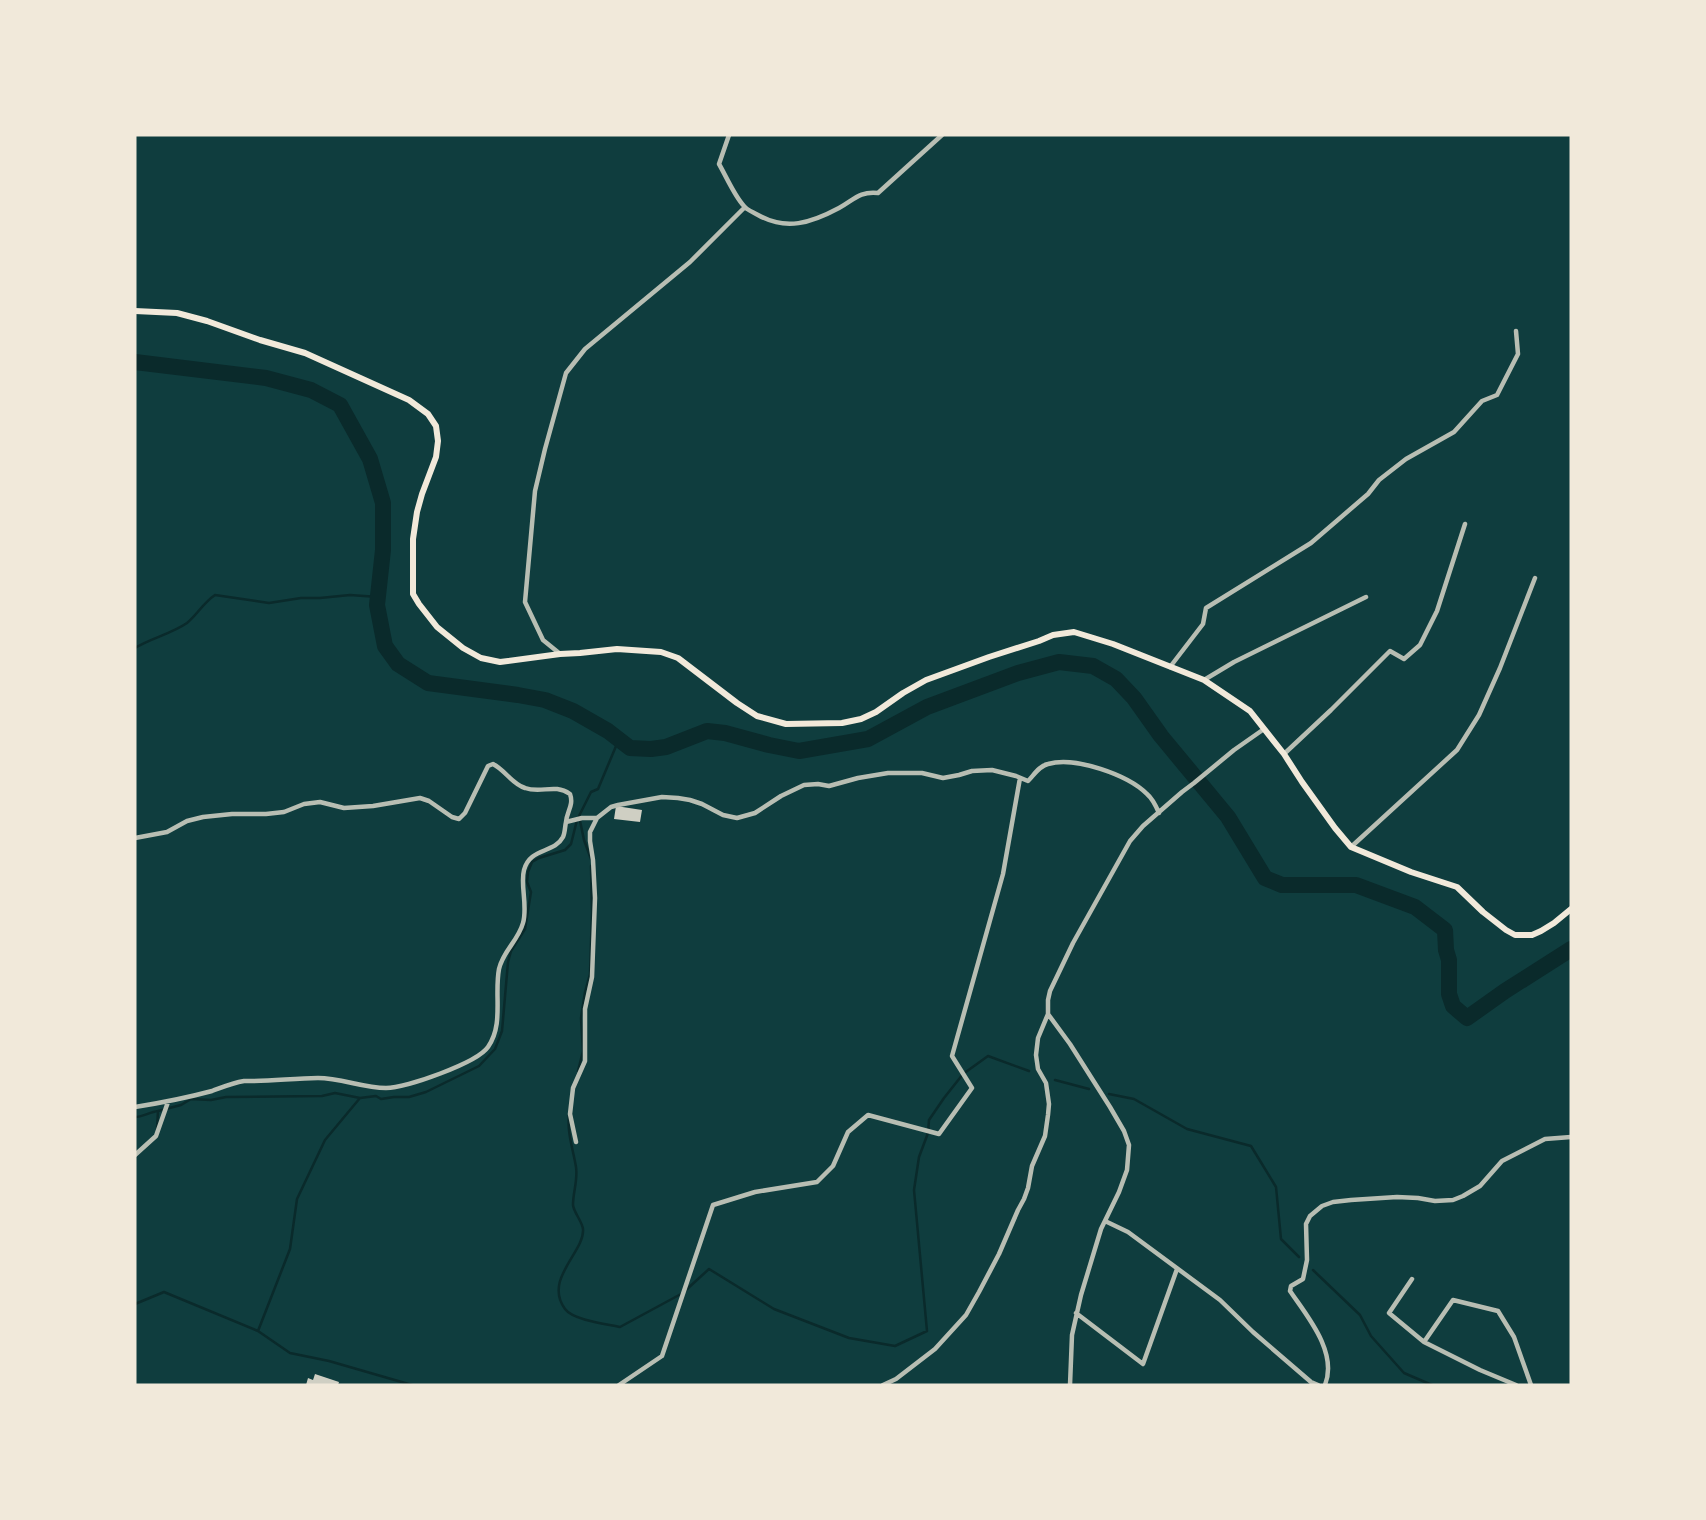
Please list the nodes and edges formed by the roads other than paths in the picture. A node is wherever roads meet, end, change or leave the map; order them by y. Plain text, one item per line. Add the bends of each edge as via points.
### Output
1 (729, 135) edge
2 (942, 135) edge
3 (744, 207) junction
4 (135, 311) edge
5 (1516, 331) dead end
6 (1465, 524) dead end
7 (1535, 578) dead end
8 (1366, 597) dead end
9 (560, 654) junction
10 (1170, 667) junction
11 (1204, 680) junction
12 (1264, 729) junction
13 (1284, 754) junction
14 (1020, 778) junction
15 (1159, 813) junction
16 (597, 818) junction
17 (566, 822) junction
18 (135, 838) edge
19 (1351, 847) junction
20 (1571, 909) edge
21 (1048, 1014) junction
22 (168, 1101) junction
23 (135, 1108) edge
24 (1571, 1137) edge
25 (576, 1142) dead end
26 (135, 1155) edge
27 (1105, 1221) junction
28 (1177, 1269) junction
29 (1412, 1279) dead end
30 (1076, 1313) junction
31 (1424, 1342) junction
32 (619, 1385) edge
33 (883, 1385) edge
34 (1070, 1385) edge
35 (1318, 1385) edge
36 (1325, 1385) edge
37 (1516, 1385) edge
38 (1531, 1385) edge

1 - 3 street via 719,164
2 - 3 street via 878,193 867,192 810,221 783,225
3 - 9 street via 690,262 585,349 566,373 535,491 525,602 543,640
4 - 9 main road via 208,320 304,353 399,395 428,414 438,441 416,512 413,594 437,627 481,658 500,662
5 - 10 street via 1518,354 1497,395 1482,401 1454,432 1379,480 1311,543 1206,608 1203,624
6 - 13 street via 1437,611 1420,645 1404,659 1390,651
7 - 19 street via 1479,715 1457,750
8 - 11 street
9 - 10 main road via 617,649 661,652 678,658 757,716 808,725 861,719 926,680 1053,635 1074,632
10 - 11 main road
11 - 12 main road via 1250,711
12 - 13 main road
12 - 15 street
13 - 19 main road
14 - 15 street via 1028,781 1051,763 1097,768 1136,785 1148,794
14 - 16 street via 989,770 943,778 888,773 829,786 804,785 737,818 674,797 618,805
14 - 32 street via 1003,874 952,1056 972,1088 939,1133 868,1115 848,1132 834,1166 817,1182 755,1192 713,1205 662,1356
15 - 21 street via 1130,841 1110,876 1057,975
16 - 17 street
16 - 25 street via 590,832 595,898 592,977 585,1009 584,1061 573,1088 570,1114
17 - 18 street via 572,805 570,794 559,789 523,788 493,764 488,765 459,819 420,798 353,807 320,802 284,812 203,817 167,832
17 - 22 street via 563,837 526,864 523,922 499,967 497,1023 484,1051 466,1063 404,1086 318,1078 244,1082
19 - 20 main road via 1457,887 1515,935 1532,935
21 - 27 street via 1110,1107 1129,1145 1127,1170
21 - 33 street via 1035,1055 1046,1083 1047,1126 1024,1199 965,1315 935,1349
22 - 23 street
22 - 26 street via 156,1136
24 - 36 street via 1545,1139 1502,1161 1480,1186 1453,1200 1351,1199 1314,1211 1306,1224 1306,1273 1290,1291 1323,1343 1328,1369
27 - 28 street via 1128,1232
27 - 30 street
28 - 30 street via 1143,1364
28 - 35 street
29 - 31 street via 1389,1313
30 - 34 street
31 - 37 street
31 - 38 street via 1453,1300 1497,1311 1514,1337

